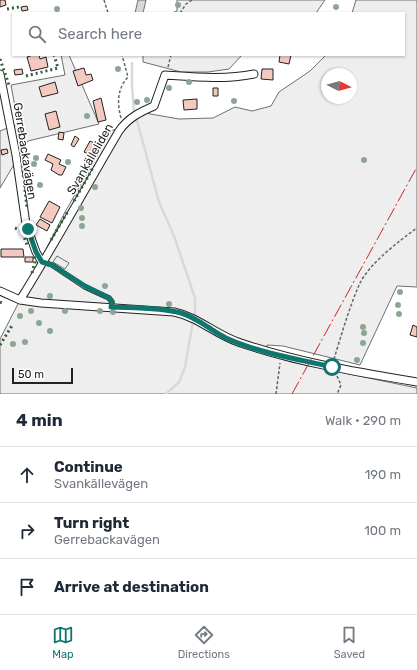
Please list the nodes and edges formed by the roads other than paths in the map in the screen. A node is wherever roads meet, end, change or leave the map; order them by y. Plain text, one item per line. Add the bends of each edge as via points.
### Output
1 (0, 74) edge
2 (254, 74) dead end
3 (42, 262) junction
4 (0, 291) edge
5 (20, 300) junction
6 (111, 307) junction
7 (417, 382) edge

1 - 3 street, Gerrebackavägen via 26,224
2 - 3 street, Svankälleliden via 212,77 165,74 154,106 136,114 124,124
3 - 5 street, Svankälleliden
3 - 6 lane via 52,265 109,298 112,302
4 - 5 street
5 - 6 street
6 - 7 street via 181,313 195,318 225,337 282,355

